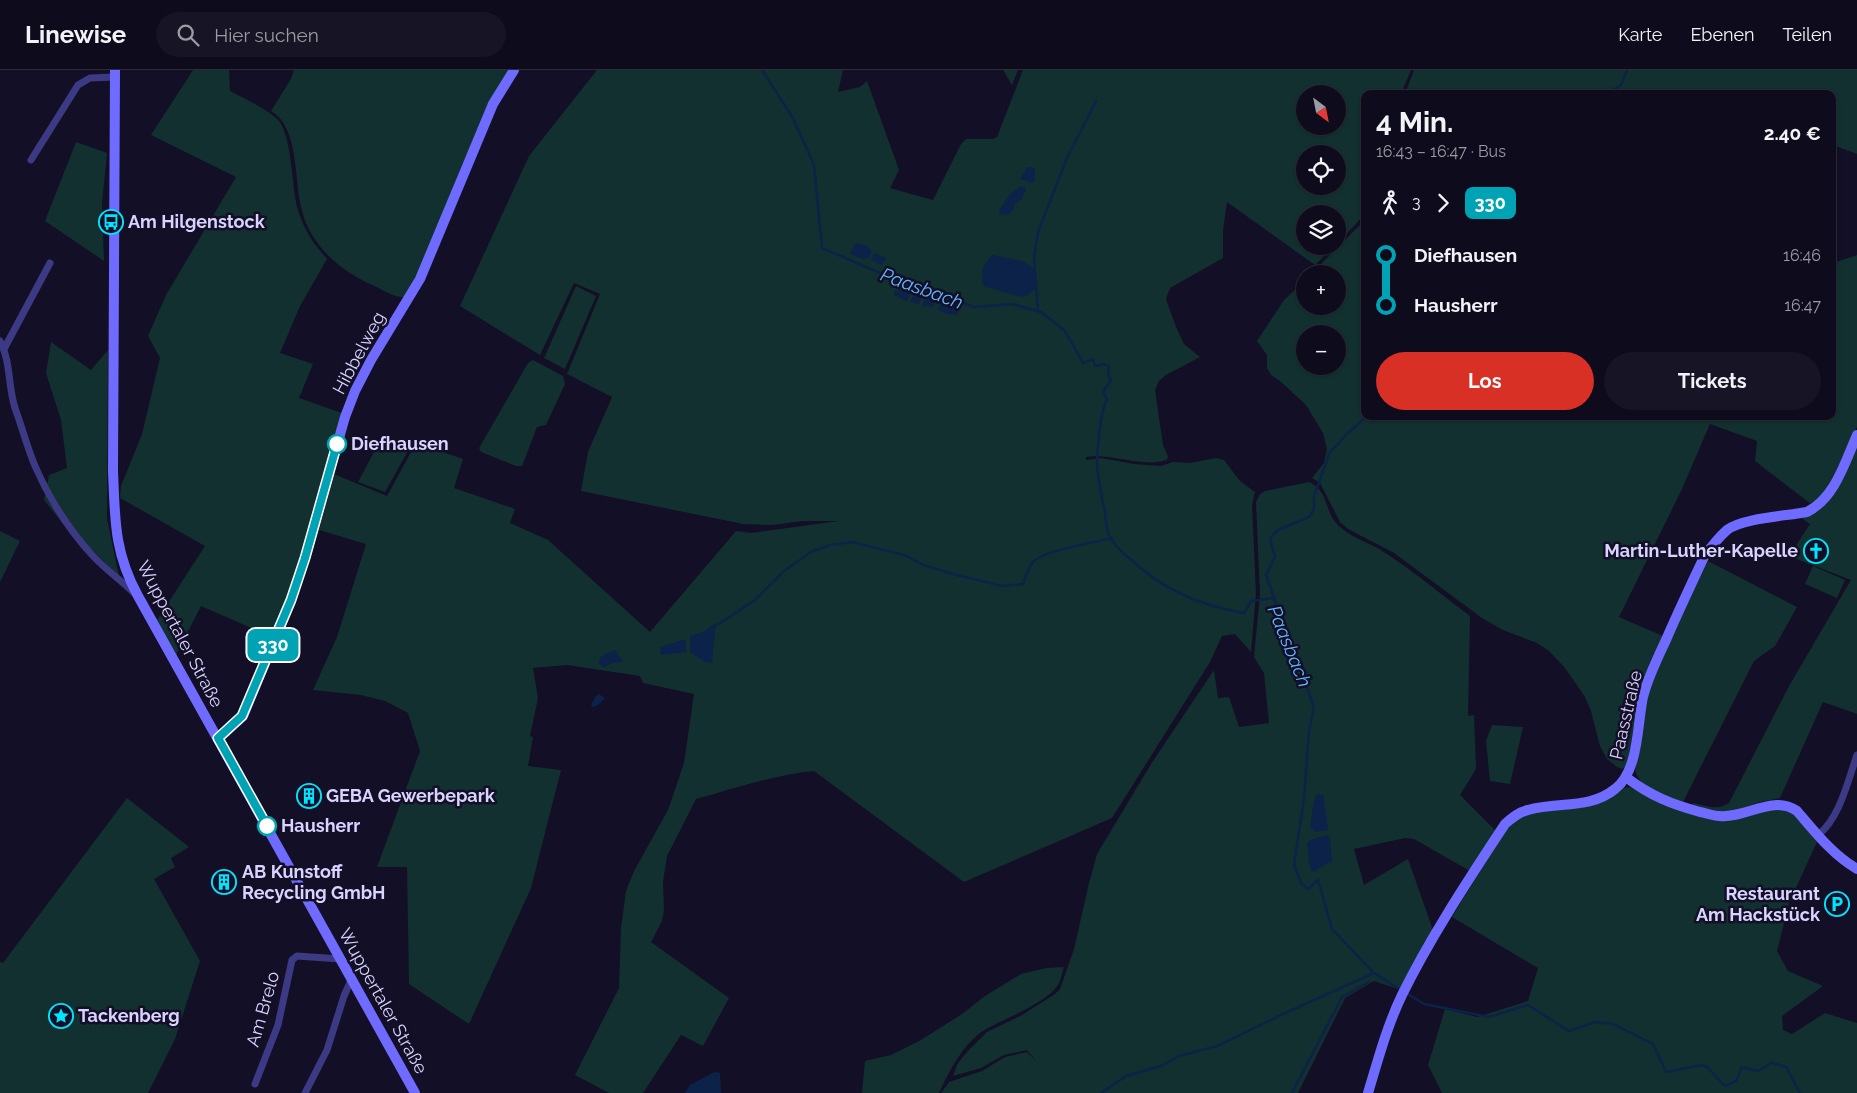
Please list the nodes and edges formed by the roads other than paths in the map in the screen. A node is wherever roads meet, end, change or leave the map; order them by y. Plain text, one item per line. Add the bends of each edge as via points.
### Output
1 (514, 70) edge
2 (115, 74) edge
3 (31, 160) dead end
4 (50, 263) dead end
5 (0, 341) edge
6 (4, 349) junction
7 (1857, 435) edge
8 (138, 596) junction
9 (218, 738) junction
10 (1857, 755) edge
11 (1855, 765) edge
12 (1627, 778) junction
13 (1818, 835) junction
14 (1857, 869) edge
15 (340, 958) junction
16 (352, 978) junction
17 (255, 1084) dead end
18 (305, 1093) edge
19 (415, 1093) edge
20 (1368, 1093) edge

1 - 9 street, Hibbelweg via 493,104 420,279 355,391 344,417 291,600 242,716
2 - 3 street, Wuppertaler Straße via 90,78 78,85
2 - 8 street, Wuppertaler Straße via 115,527 125,569
4 - 6 street
5 - 6 street
6 - 8 street via 12,400 48,493 92,555
7 - 12 street, Paasstraße via 1831,491 1816,507 1807,512 1728,529 1704,557 1650,674
8 - 9 street, Wuppertaler Straße
9 - 15 street, Wuppertaler Straße
10 - 11 street
11 - 13 street via 1836,814
12 - 13 street via 1646,792 1675,805 1719,816 1784,804 1798,811
12 - 20 street, Paasstraße via 1616,789 1585,804 1527,810 1505,824 1407,986
13 - 14 street via 1841,859
15 - 16 street, Wuppertaler Straße
15 - 17 street, Am Brelo via 297,956 292,960 278,1026
16 - 18 street via 327,1050
16 - 19 street, Wuppertaler Straße

